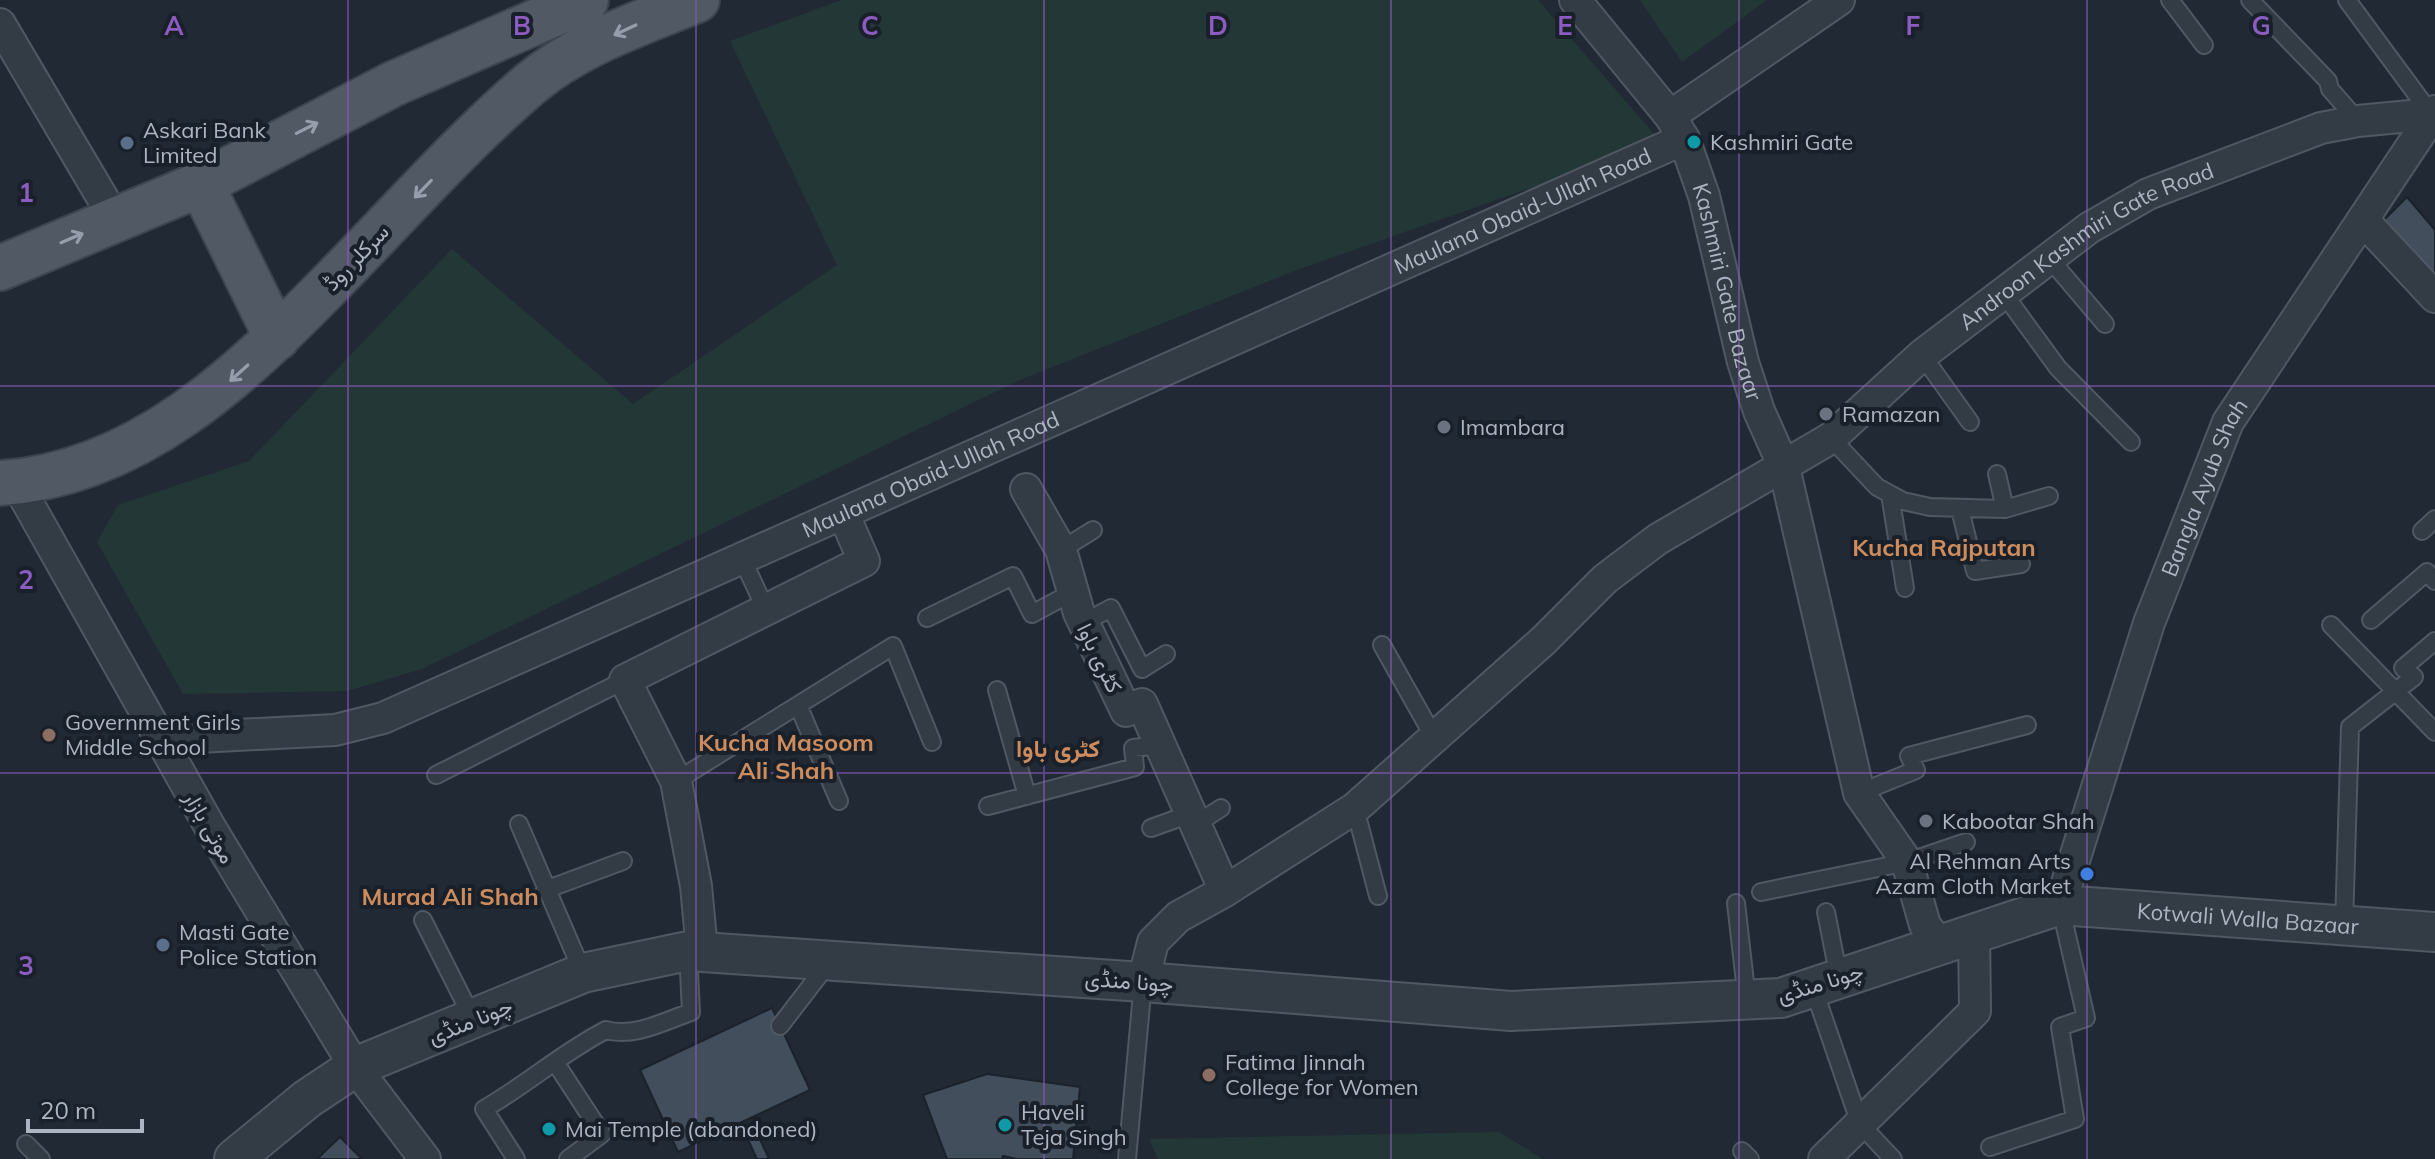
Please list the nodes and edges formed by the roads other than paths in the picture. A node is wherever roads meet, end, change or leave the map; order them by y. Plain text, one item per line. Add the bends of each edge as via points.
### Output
1 (586, 0) edge
2 (697, 0) edge
3 (1575, 0) edge
4 (1839, 0) edge
5 (2170, 0) edge
6 (2250, 0) edge
7 (2347, 0) edge
8 (0, 24) edge
9 (2204, 45) dead end
10 (2433, 112) edge
11 (2358, 121) junction
12 (1677, 127) junction
13 (201, 184) junction
14 (115, 219) junction
15 (2364, 221) junction
16 (2049, 258) junction
17 (0, 268) edge
18 (2004, 294) junction
19 (2435, 297) edge
20 (2105, 324) dead end
21 (277, 338) junction
22 (1922, 355) junction
23 (1970, 422) dead end
24 (1831, 438) junction
25 (2131, 442) dead end
26 (1784, 467) junction
27 (1997, 474) dead end
28 (8, 482) edge
29 (1026, 489) dead end
30 (1890, 494) junction
31 (2049, 496) dead end
32 (1960, 509) junction
33 (2005, 509) junction
34 (2435, 519) edge
35 (847, 522) dead end
36 (1093, 530) dead end
37 (2422, 531) dead end
38 (1061, 550) junction
39 (2021, 564) dead end
40 (746, 567) dead end
41 (2435, 581) edge
42 (1905, 588) dead end
43 (1071, 593) junction
44 (766, 610) junction
45 (927, 618) dead end
46 (2371, 620) dead end
47 (1083, 623) junction
48 (2331, 625) dead end
49 (2435, 641) edge
50 (1382, 645) dead end
51 (1166, 654) dead end
52 (625, 680) junction
53 (997, 690) dead end
54 (2395, 693) junction
55 (798, 705) junction
56 (2027, 725) dead end
57 (2435, 732) edge
58 (160, 739) junction
59 (1435, 739) junction
60 (932, 742) dead end
61 (1161, 745) junction
62 (436, 775) dead end
63 (676, 781) junction
64 (1859, 793) junction
65 (1027, 796) junction
66 (839, 801) dead end
67 (988, 806) dead end
68 (1221, 808) dead end
69 (1355, 808) junction
70 (1192, 819) junction
71 (519, 824) dead end
72 (1151, 828) dead end
73 (1966, 842) dead end
74 (623, 861) dead end
75 (1907, 862) junction
76 (545, 890) junction
77 (1225, 891) junction
78 (1761, 892) dead end
79 (1378, 896) dead end
80 (1736, 903) dead end
81 (2060, 905) junction
82 (1826, 912) dead end
83 (423, 920) dead end
84 (2344, 925) junction
85 (2435, 932) edge
86 (1957, 939) junction
87 (695, 950) junction
88 (831, 960) junction
89 (583, 973) junction
90 (1143, 982) junction
91 (1826, 983) junction
92 (1747, 1000) junction
93 (473, 1020) junction
94 (780, 1026) dead end
95 (555, 1062) junction
96 (355, 1067) junction
97 (1860, 1124) junction
98 (26, 1144) dead end
99 (1990, 1147) dead end
100 (41, 1159) edge
101 (234, 1159) edge
102 (425, 1159) edge
103 (516, 1159) edge
104 (568, 1159) edge
105 (1127, 1159) edge
106 (1824, 1159) edge
107 (1893, 1159) edge

13 -> 1 main road via 393,84
2 -> 21 main road, سرکلر روڈ via 593,46 532,82
3 - 12 street, Kashmiri Gate Bazaar
4 - 12 street, Maulana Obaid-Ullah Road
5 - 9 lane
6 - 11 lane via 2328,81
7 - 10 lane
8 - 14 street
10 - 11 street, Androon Kashmiri Gate Road
10 - 15 street, Bangla Ayub Shah
11 - 16 street, Androon Kashmiri Gate Road via 2321,128 2148,194
12 - 26 street, Kashmiri Gate Bazaar via 1704,196 1743,362
12 - 58 street, Maulana Obaid-Ullah Road via 383,718 335,730
13 - 14 main road
13 - 21 main road
17 -> 14 main road
15 - 19 street
15 - 81 street, Bangla Ayub Shah via 2228,422 2149,623
16 - 18 street, Androon Kashmiri Gate Road
16 - 20 lane
18 - 22 street, Androon Kashmiri Gate Road
18 - 25 lane via 2058,368
21 -> 28 main road, سرکلر روڈ via 225,385 146,439 57,474
22 - 23 lane
22 - 24 street, Androon Kashmiri Gate Road
24 - 26 street, Androon Kashmiri Gate Road
24 - 30 lane
26 - 59 street, Androon Kashmiri Gate Road via 1658,539 1605,579
26 - 64 street, Kashmiri Gate Bazaar
27 - 33 lane
28 - 58 street, موتی بازار
29 - 38 street, کٹری باوا
30 - 32 lane via 1930,507
30 - 42 lane
31 - 33 lane
32 - 33 lane
32 - 39 lane via 1975,571
34 - 37 lane
35 - 44 street via 864,561
36 - 38 lane
38 - 43 street, کٹری باوا
40 - 44 lane
41 - 46 lane via 2427,572
43 - 45 lane via 1032,614 1013,576
43 - 47 street, کٹری باوا
44 - 52 street
47 - 51 lane via 1111,608 1142,669
47 - 61 street, کٹری باوا via 1126,711 1142,704
48 - 54 lane
49 - 54 lane via 2403,668 2414,677
50 - 59 lane
52 - 62 lane
52 - 63 street
53 - 65 lane
54 - 57 lane
54 - 84 lane via 2350,727
55 - 60 lane via 893,646
55 - 63 lane
55 - 66 lane
56 - 64 lane via 1909,756 1916,770
58 - 96 street, موتی بازار
59 - 69 street, Androon Kashmiri Gate Road
61 - 65 lane via 1133,748 1135,767
61 - 70 street, کٹری باوا
63 - 87 street via 696,886
64 - 75 street
65 - 67 lane
68 - 70 lane
69 - 77 street, Androon Kashmiri Gate Road
69 - 79 lane
70 - 72 lane
70 - 77 street, کٹری باوا
71 - 76 lane
73 - 75 lane
74 - 76 lane
75 - 78 lane
75 - 86 street via 1925,925
76 - 89 lane
77 - 90 street, Androon Kashmiri Gate Road via 1178,917 1153,942
80 - 92 lane
81 - 84 street, Kotwali Walla Bazaar
81 - 86 street, چونا منڈی
81 - 99 lane via 2086,1018 2060,1027 2075,1119
82 - 91 lane
83 - 93 lane
84 - 85 street, Kotwali Walla Bazaar
86 - 91 street, چونا منڈی
86 - 97 street via 1975,1011
87 - 88 street, چونا منڈی
87 - 89 street, چونا منڈی
87 - 95 lane via 691,1012 637,1031 606,1030
88 - 90 street, چونا منڈی
88 - 94 lane
89 - 93 street, چونا منڈی
90 - 92 street, چونا منڈی via 1511,1011
90 - 105 lane
91 - 92 street, چونا منڈی via 1781,998
91 - 97 lane
93 - 96 street, چونا منڈی
95 - 103 lane via 484,1109
95 - 104 lane via 602,1134
96 - 101 street, چونا منڈی
96 - 102 street, موتی بازار
97 - 106 street
97 - 107 lane
98 - 100 lane

